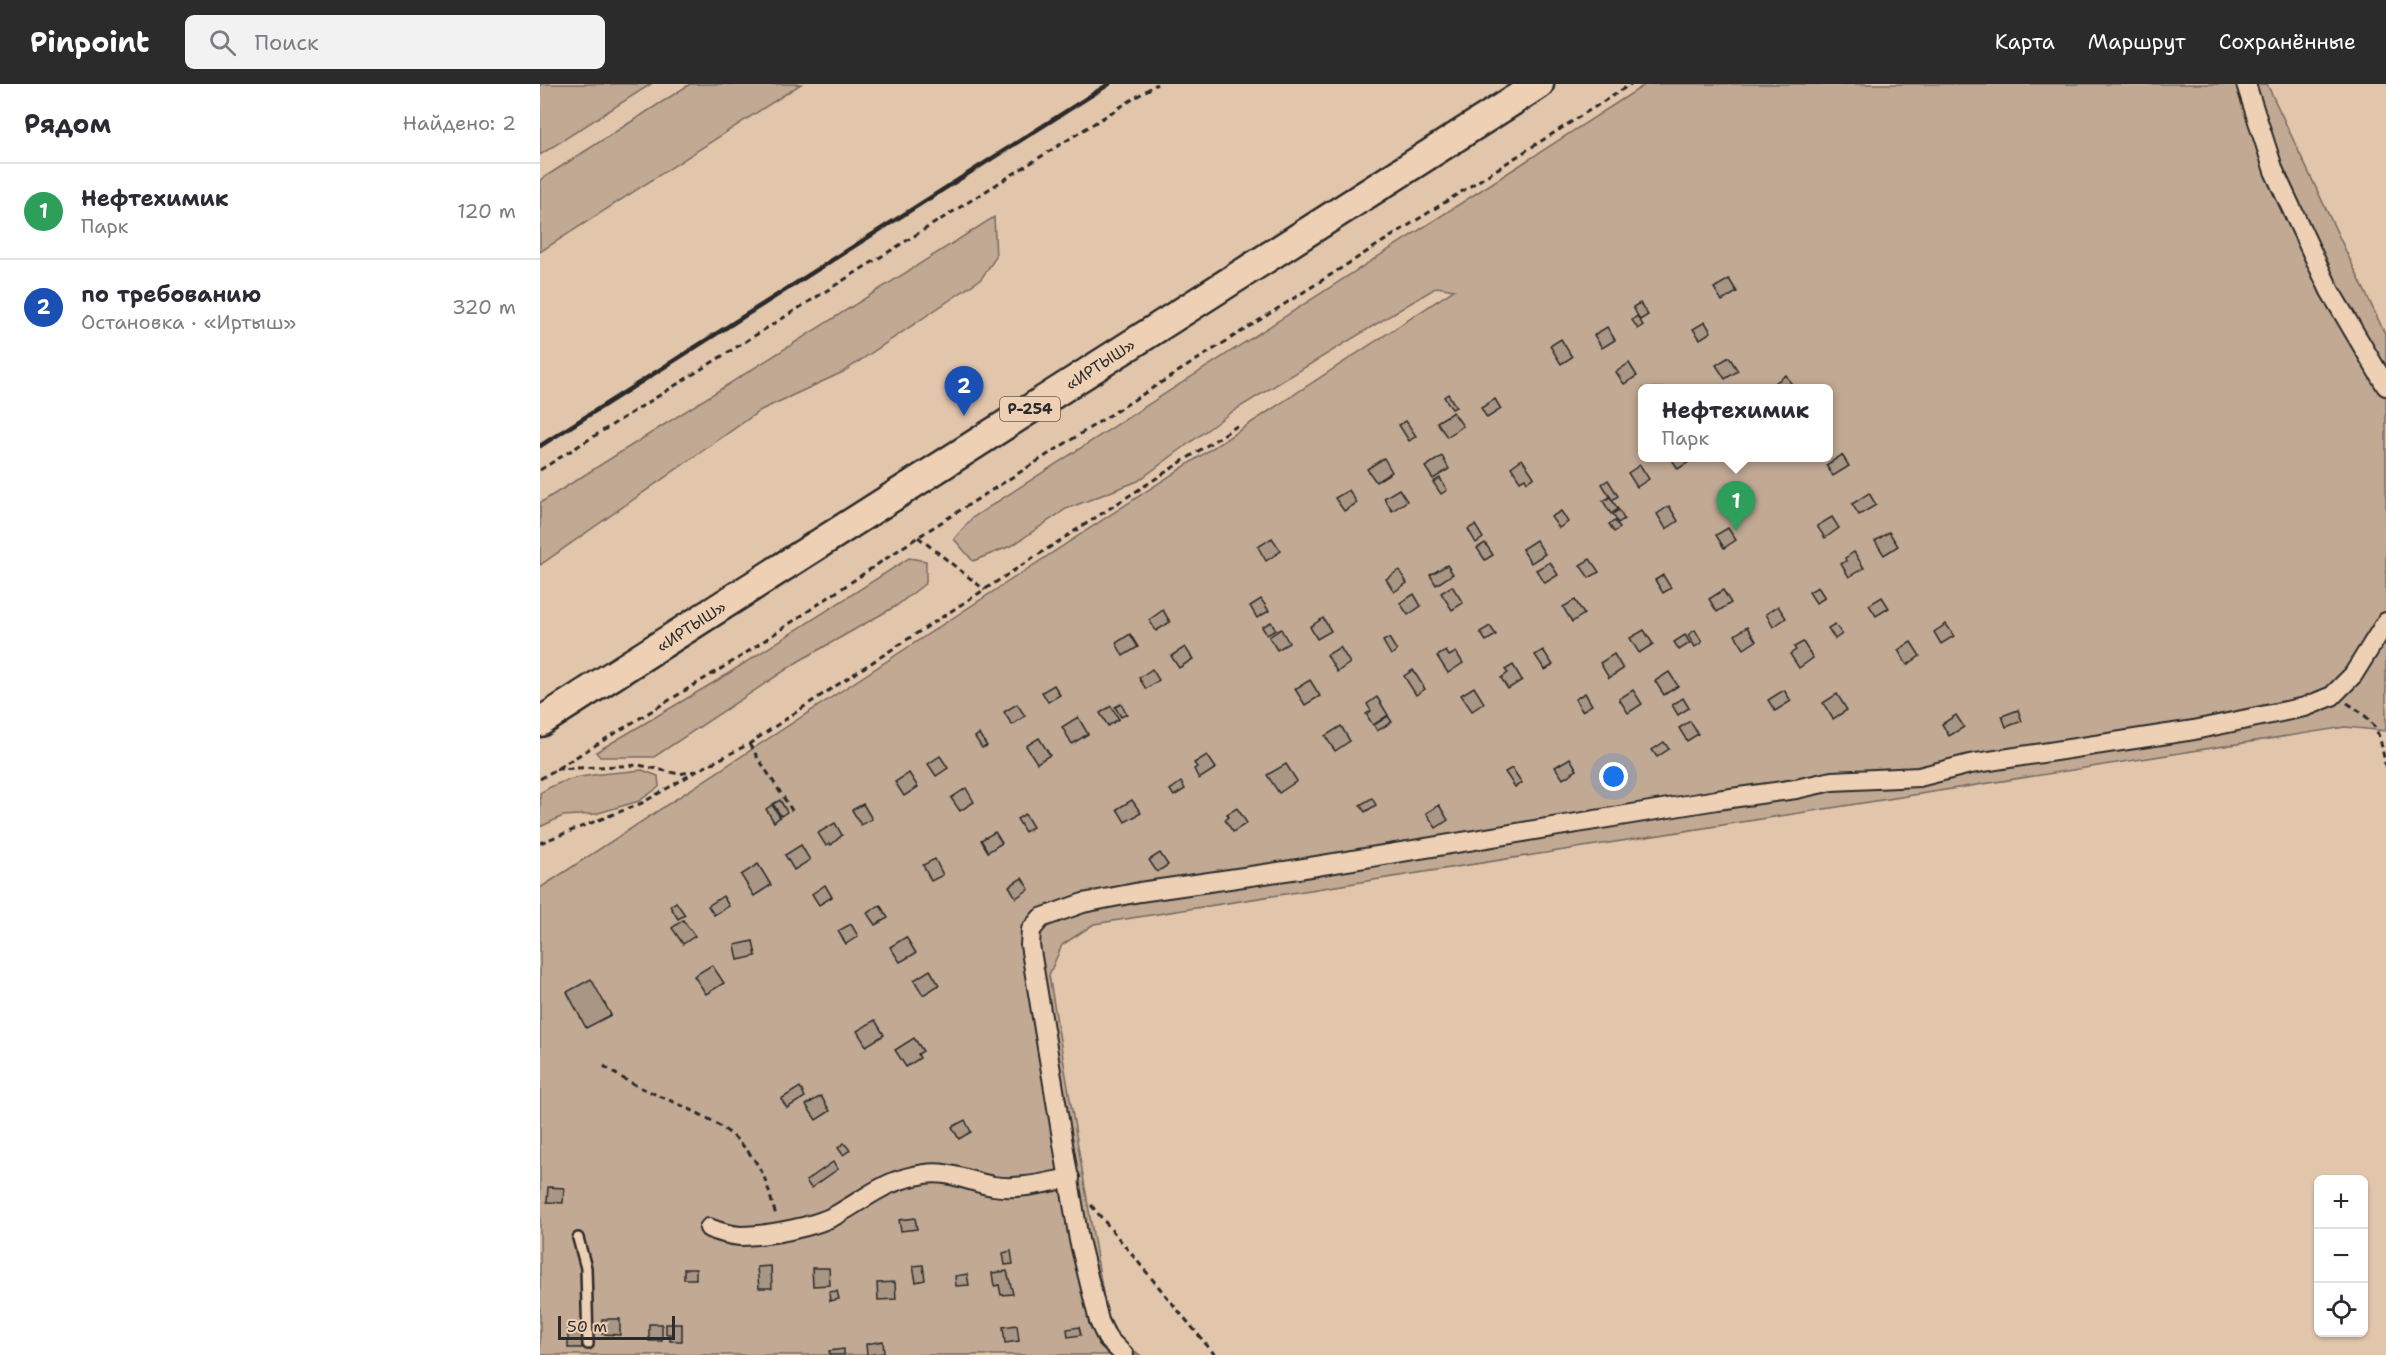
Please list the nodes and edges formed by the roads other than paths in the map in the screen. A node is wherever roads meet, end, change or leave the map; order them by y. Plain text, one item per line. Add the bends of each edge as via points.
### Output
1 (1539, 84) edge
2 (2246, 84) edge
3 (2386, 386) edge
4 (2386, 622) edge
5 (540, 722) edge
6 (1070, 1178) junction
7 (709, 1228) dead end
8 (578, 1238) dead end
9 (588, 1344) dead end
10 (1124, 1355) edge

1 - 5 main road, «ИРТЫШ» / Р-254
2 - 3 street via 2274,171 2330,291
4 - 6 street via 2353,675 2332,696 2304,707 2193,730 1970,764 1919,777 1832,781 1401,853 1140,891 1055,912 1034,925 1030,945
6 - 7 street via 1016,1188 928,1173 880,1187 816,1224 740,1236
6 - 10 street via 1079,1240 1099,1321 1107,1338
8 - 9 lane via 586,1269

